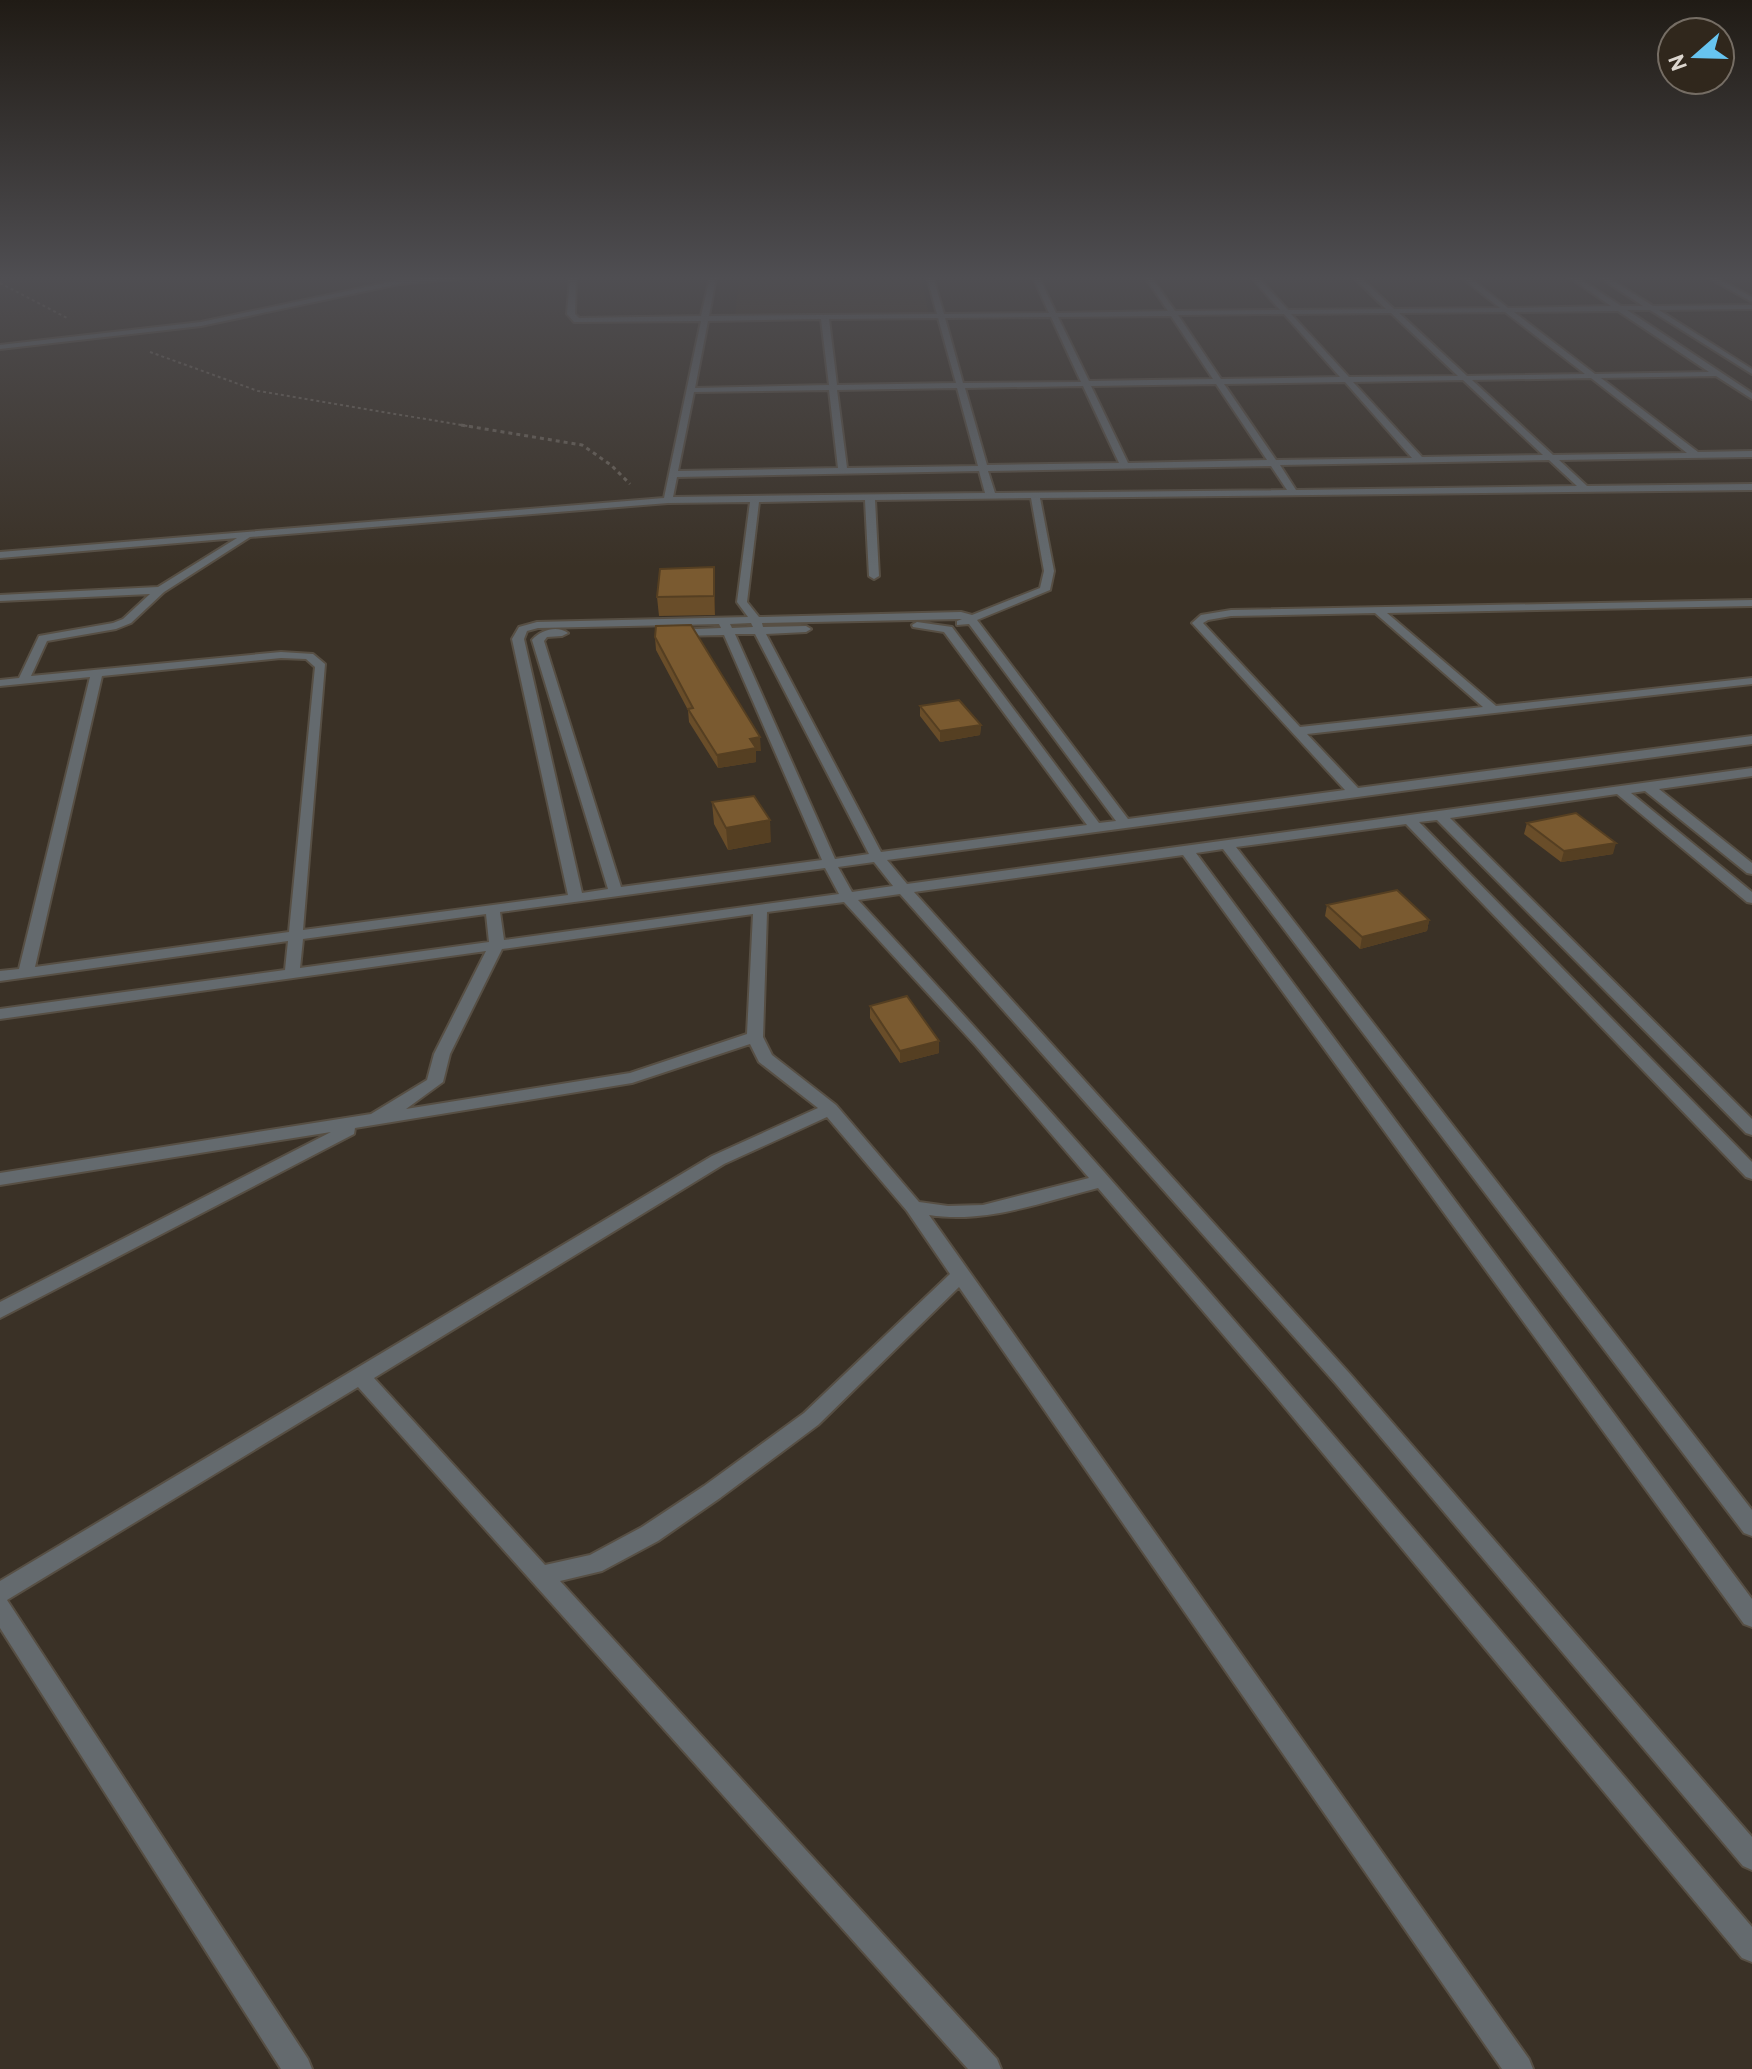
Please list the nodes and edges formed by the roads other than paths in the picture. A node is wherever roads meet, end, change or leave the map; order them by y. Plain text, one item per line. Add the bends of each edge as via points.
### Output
1 (693, 374) edge
2 (832, 374) edge
3 (958, 374) edge
4 (1082, 374) edge
5 (1213, 374) edge
6 (1340, 374) edge
7 (1460, 374) edge
8 (1590, 374) edge
9 (1717, 374) joint
10 (1593, 376) junction
11 (1465, 378) junction
12 (1346, 380) junction
13 (1219, 382) junction
14 (1087, 384) junction
15 (961, 386) junction
16 (834, 388) junction
17 (690, 390) junction
18 (1752, 397) edge
19 (1752, 454) edge
20 (1696, 455) junction
21 (1551, 458) junction
22 (1419, 460) junction
23 (1274, 463) junction
24 (1125, 466) junction
25 (984, 468) junction
26 (843, 471) junction
27 (673, 474) junction
28 (1752, 487) edge
29 (1585, 489) junction
30 (1294, 493) junction
31 (1035, 496) junction
32 (991, 497) junction
33 (870, 498) junction
34 (668, 500) junction
35 (755, 500) junction
36 (250, 535) junction
37 (0, 555) edge
38 (874, 576) dead end
39 (160, 590) junction
40 (0, 598) edge
41 (1752, 603) edge
42 (1377, 610) junction
43 (970, 618) junction
44 (757, 625) junction
45 (725, 626) junction
46 (948, 629) junction
47 (97, 674) junction
48 (23, 681) junction
49 (1752, 681) edge
50 (0, 683) edge
51 (1494, 710) junction
52 (1298, 731) junction
53 (1752, 740) edge
54 (1752, 772) edge
55 (1647, 786) junction
56 (1620, 790) junction
57 (1355, 793) junction
58 (1440, 815) junction
59 (1409, 819) junction
60 (1124, 823) junction
61 (1095, 827) junction
62 (1226, 844) junction
63 (1187, 850) junction
64 (876, 855) junction
65 (830, 864) junction
66 (1752, 870) edge
67 (903, 889) junction
68 (616, 893) junction
69 (848, 897) junction
70 (576, 899) junction
71 (1752, 899) edge
72 (760, 909) junction
73 (493, 911) junction
74 (296, 937) junction
75 (497, 945) junction
76 (26, 972) junction
77 (292, 974) junction
78 (0, 976) edge
79 (0, 1014) edge
80 (755, 1037) junction
81 (830, 1109) junction
82 (362, 1123) junction
83 (1752, 1129) edge
84 (1752, 1173) edge
85 (0, 1179) edge
86 (1102, 1181) junction
87 (913, 1207) junction
88 (960, 1275) junction
89 (0, 1311) edge
90 (360, 1376) junction
91 (1752, 1527) edge
92 (541, 1575) junction
93 (0, 1593) edge
94 (0, 1608) edge
95 (1752, 1617) edge
96 (1752, 1857) edge
97 (1752, 1948) edge
98 (298, 2069) edge
99 (987, 2069) edge
100 (1519, 2069) edge

1 - 17 street
2 - 16 street
3 - 15 street
4 - 14 street
5 - 13 street
6 - 12 street
7 - 11 street
8 - 10 street
9 - 10 street
9 - 18 street
10 - 11 street
10 - 20 street
11 - 12 street
11 - 21 street
12 - 13 street
12 - 22 street
13 - 14 street
13 - 23 street
14 - 15 street
14 - 24 street
15 - 16 street
15 - 25 street
16 - 17 street
16 - 26 street
17 - 27 street
19 - 20 street
20 - 21 street
21 - 22 street
21 - 29 street
22 - 23 street
23 - 24 street
23 - 30 street
24 - 25 street
25 - 26 street
25 - 32 street
26 - 27 street
27 - 34 street
28 - 29 street
29 - 30 street
30 - 31 street
31 - 32 street
31 - 43 street via 1049,571 1045,590
32 - 33 street
33 - 35 street
33 - 38 street
34 - 35 street
34 - 36 street
35 - 44 street via 742,602
36 - 37 street
36 - 39 street
39 - 40 street
39 - 48 street via 116,626 43,638
41 - 42 street
42 - 51 street
42 - 52 street via 1231,613 1197,623
43 - 44 street via 950,614
43 - 46 street
43 - 60 street
44 - 45 street
44 - 46 street
44 - 64 street
45 - 65 street
45 - 68 street via 544,634 538,640
45 - 70 street via 523,629 518,639
46 - 61 street
47 - 48 street
47 - 74 street via 281,655 309,656 321,666
47 - 76 street
48 - 50 street
49 - 51 street
51 - 52 street
52 - 57 street
53 - 57 street
54 - 55 street
55 - 56 street
55 - 66 street
56 - 58 street
56 - 71 street
57 - 60 street
58 - 59 street
58 - 83 street
59 - 62 street
59 - 84 street
60 - 61 street
61 - 64 street
62 - 63 street
62 - 91 street
63 - 67 street
63 - 95 street
64 - 65 street
64 - 67 street
65 - 68 street
65 - 69 street
67 - 69 street
67 - 96 street via 1343,1379
68 - 70 street
69 - 72 street
69 - 86 street
70 - 73 street
72 - 75 street
72 - 80 street
73 - 74 street
73 - 75 street
74 - 76 street
74 - 77 street
75 - 77 street
75 - 82 street via 442,1054 435,1082
76 - 78 street
77 - 79 street
80 - 81 street via 765,1058
80 - 82 street via 632,1078
81 - 87 street
81 - 90 street via 718,1160
82 - 85 street
82 - 89 street
86 - 87 street via 983,1211
86 - 97 street
87 - 88 street
88 - 92 street via 811,1419 712,1492 594,1564
88 - 100 street
90 - 92 street
90 - 93 street
92 - 99 street
94 - 98 street

